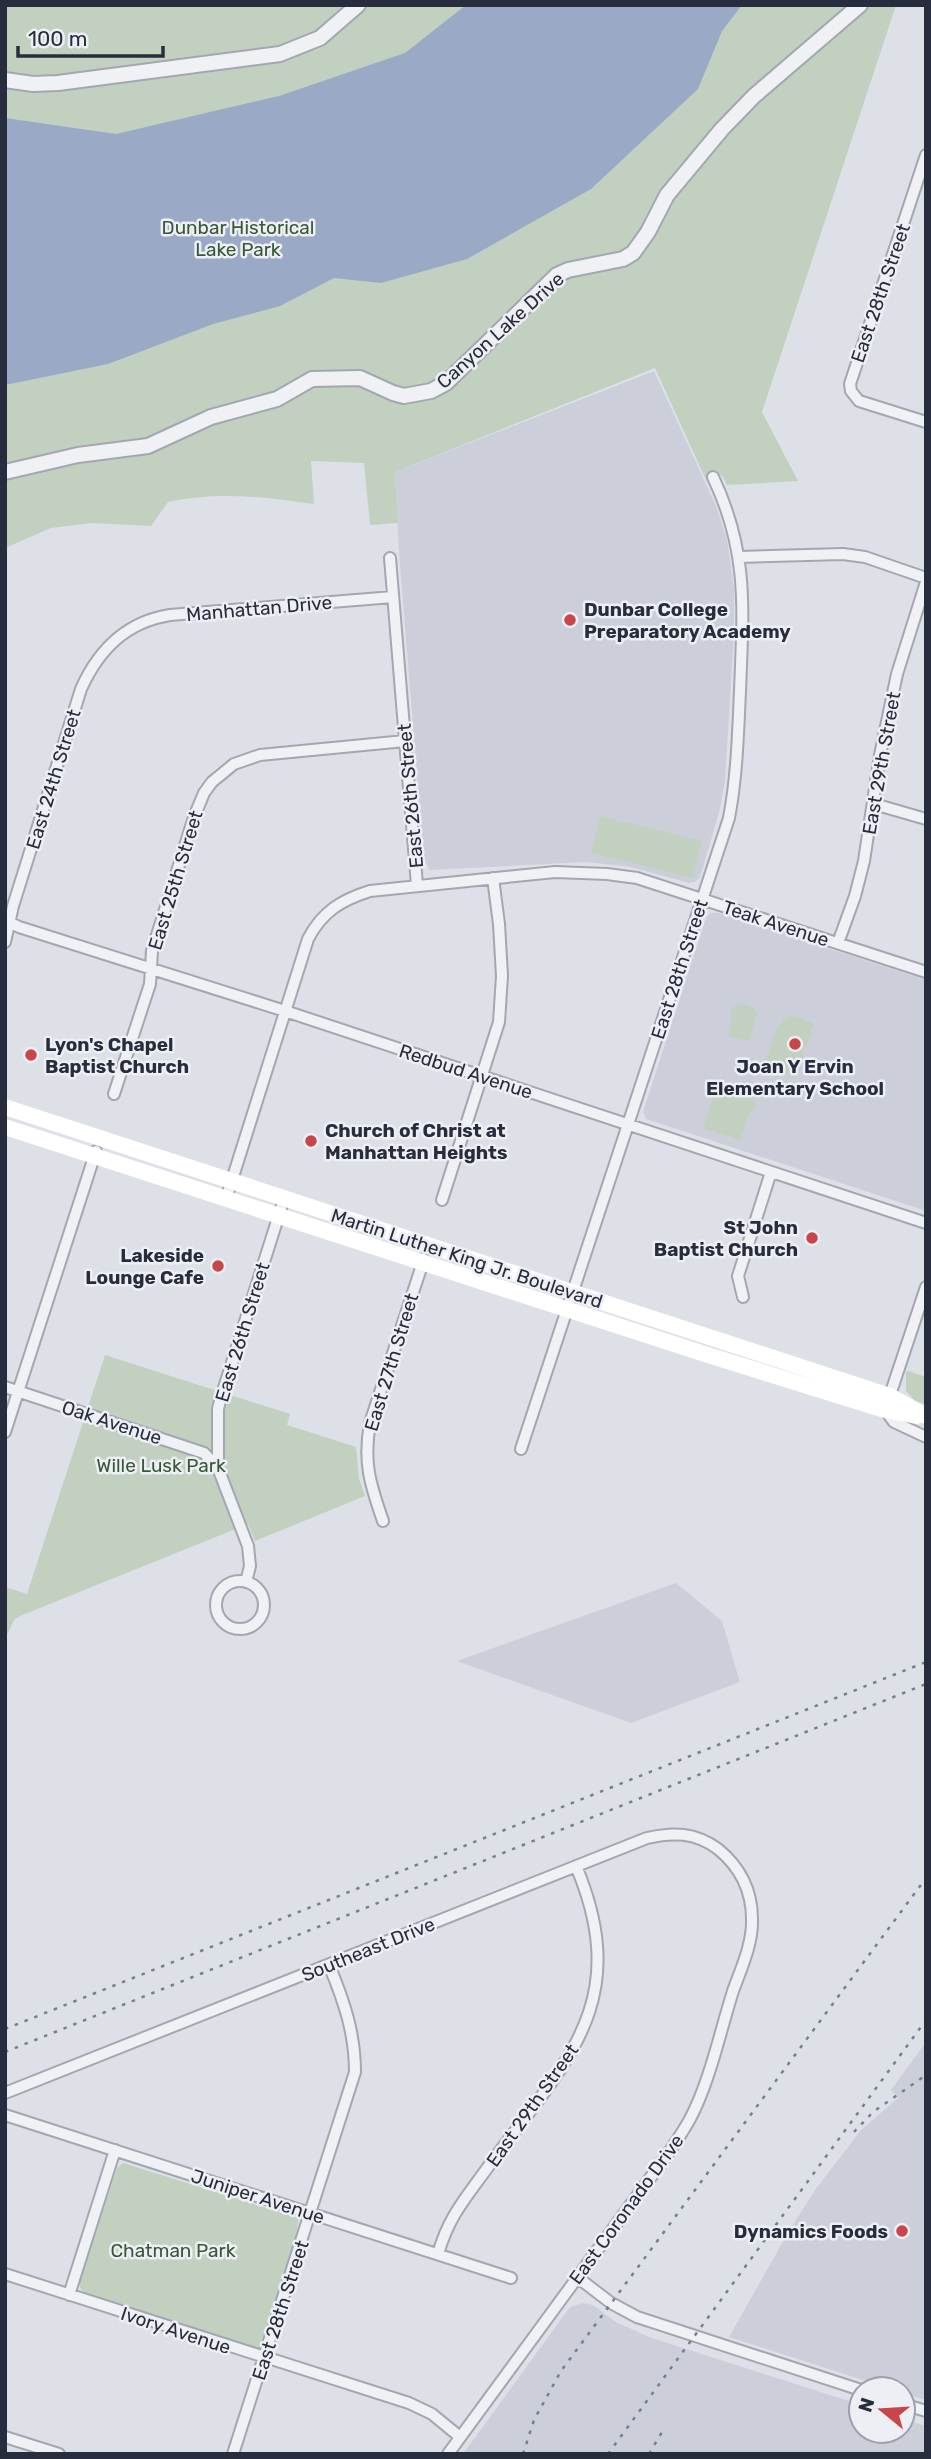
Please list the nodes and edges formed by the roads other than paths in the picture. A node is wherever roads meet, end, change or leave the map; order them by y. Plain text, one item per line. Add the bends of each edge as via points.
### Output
1 (358, 5) edge
2 (860, 5) edge
3 (5, 80) edge
4 (926, 155) edge
5 (926, 422) edge
6 (5, 472) edge
7 (713, 477) dead end
8 (739, 557) junction
9 (390, 558) dead end
10 (926, 580) edge
11 (393, 597) junction
12 (127, 630) joint
13 (405, 741) junction
14 (874, 804) junction
15 (926, 819) edge
16 (493, 878) junction
17 (417, 885) junction
18 (702, 899) junction
19 (8, 921) edge
20 (5, 942) edge
21 (838, 943) junction
22 (150, 970) junction
23 (926, 972) edge
24 (285, 1011) junction
25 (483, 1076) junction
26 (114, 1094) dead end
27 (5, 1107) edge
28 (627, 1124) junction
29 (5, 1127) edge
30 (100, 1139) junction
31 (95, 1156) junction
32 (771, 1172) junction
33 (232, 1181) junction
34 (226, 1199) junction
35 (284, 1199) junction
36 (442, 1200) dead end
37 (279, 1216) junction
38 (926, 1223) edge
39 (428, 1246) junction
40 (423, 1263) junction
41 (926, 1287) edge
42 (572, 1292) junction
43 (743, 1297) dead end
44 (566, 1309) junction
45 (5, 1387) edge
46 (18, 1392) junction
47 (887, 1403) junction
48 (926, 1416) edge
49 (5, 1432) edge
50 (926, 1437) edge
51 (521, 1449) dead end
52 (218, 1468) junction
53 (383, 1521) dead end
54 (246, 1582) junction
55 (729, 1860) joint
56 (576, 1866) junction
57 (329, 1965) junction
58 (5, 2093) edge
59 (5, 2115) edge
60 (115, 2150) junction
61 (311, 2214) junction
62 (438, 2254) junction
63 (5, 2274) edge
64 (577, 2277) junction
65 (511, 2278) dead end
66 (69, 2295) junction
67 (264, 2358) junction
68 (847, 2385) edge
69 (5, 2437) edge
70 (460, 2437) junction
71 (58, 2454) edge
72 (233, 2454) edge
73 (448, 2454) edge

1 - 3 street via 320,38 279,54 58,83
2 - 6 street, Canyon Lake Drive via 722,129 667,195 633,253 622,260 557,275 446,383 404,396 360,378 312,379 277,399 211,417 148,446 78,454
4 - 5 street, East 28th Street via 853,373 851,391 859,401
7 - 8 street, East 28th Street
8 - 10 street via 843,554 865,557
8 - 18 street, East 28th Street via 743,609 736,775 729,818
9 - 11 street, East 26th Street
10 - 14 street, East 29th Street via 897,674
11 - 12 street, Manhattan Drive via 170,615
11 - 13 street, East 26th Street
12 - 19 street, East 24th Street via 103,651 81,689
13 - 17 street, East 26th Street
13 - 22 street, East 25th Street via 273,753 248,758 222,773 197,806
14 - 15 street
14 - 21 street, East 29th Street via 861,871
16 - 17 street, Teak Avenue
16 - 18 street, Teak Avenue via 555,872 607,874 637,878
16 - 25 street via 501,1000
17 - 24 street, East 26th Street via 370,891 331,909 308,939
18 - 21 street, Teak Avenue
18 - 28 street, East 28th Street
19 - 20 street, East 24th Street
19 - 22 street, Redbud Avenue
21 - 23 street, Teak Avenue
22 - 24 street, Redbud Avenue
22 - 26 street, East 25th Street via 150,984
24 - 25 street, Redbud Avenue
24 - 33 street, East 26th Street
25 - 28 street, Redbud Avenue
25 - 36 street
27 - 30 main road, Martin Luther King Jr. Boulevard
28 - 32 street, Redbud Avenue
28 - 42 street, East 28th Street
29 - 31 main road, Martin Luther King Jr. Boulevard
30 - 31 street
30 - 33 main road, Martin Luther King Jr. Boulevard
31 - 34 main road, Martin Luther King Jr. Boulevard
31 - 46 street
32 - 38 street, Redbud Avenue
32 - 43 street via 738,1276
33 - 34 street, East 26th Street
33 - 35 main road, Martin Luther King Jr. Boulevard
34 - 37 main road, Martin Luther King Jr. Boulevard
35 - 37 street, East 26th Street
35 - 39 main road, Martin Luther King Jr. Boulevard
37 - 40 main road, Martin Luther King Jr. Boulevard
37 - 52 street, East 26th Street via 220,1397
39 - 40 street, East 27th Street
39 - 42 main road, Martin Luther King Jr. Boulevard
40 - 44 main road, Martin Luther King Jr. Boulevard
40 - 53 street, East 27th Street via 366,1447 370,1484
41 - 47 street
42 - 44 street, East 28th Street
42 - 47 main road, Martin Luther King Jr. Boulevard
44 - 47 main road, Martin Luther King Jr. Boulevard
44 - 51 street, East 28th Street
45 - 46 street, Oak Avenue
46 - 49 street
46 - 52 street, Oak Avenue via 204,1453
47 - 48 main road, Martin Luther King Jr. Boulevard
47 - 50 street via 894,1422
52 - 54 street via 248,1546
54 - 54 street via 227,1585 217,1600 221,1619 236,1629 253,1625 264,1608 260,1592
55 - 56 street, Southeast Drive via 699,1837 671,1834 646,1838
55 - 64 street, East Coronado Drive via 746,1886 752,1923 702,2089 691,2118 670,2151
56 - 57 street, Southeast Drive
56 - 62 street, East 29th Street via 588,1894 597,1937 591,2010 568,2059 451,2218
57 - 58 street, Southeast Drive
57 - 61 street, East 28th Street via 352,2026 355,2072
59 - 60 street, Juniper Avenue
60 - 61 street, Juniper Avenue
60 - 66 street
61 - 62 street, Juniper Avenue
61 - 67 street, East 28th Street
62 - 65 street, Juniper Avenue
63 - 66 street, Ivory Avenue
64 - 68 street via 637,2317
64 - 70 street, East Coronado Drive
66 - 67 street, Ivory Avenue
67 - 70 street, Ivory Avenue via 409,2403 432,2414
67 - 72 street, East 28th Street
69 - 71 street
70 - 73 street, East Coronado Drive

